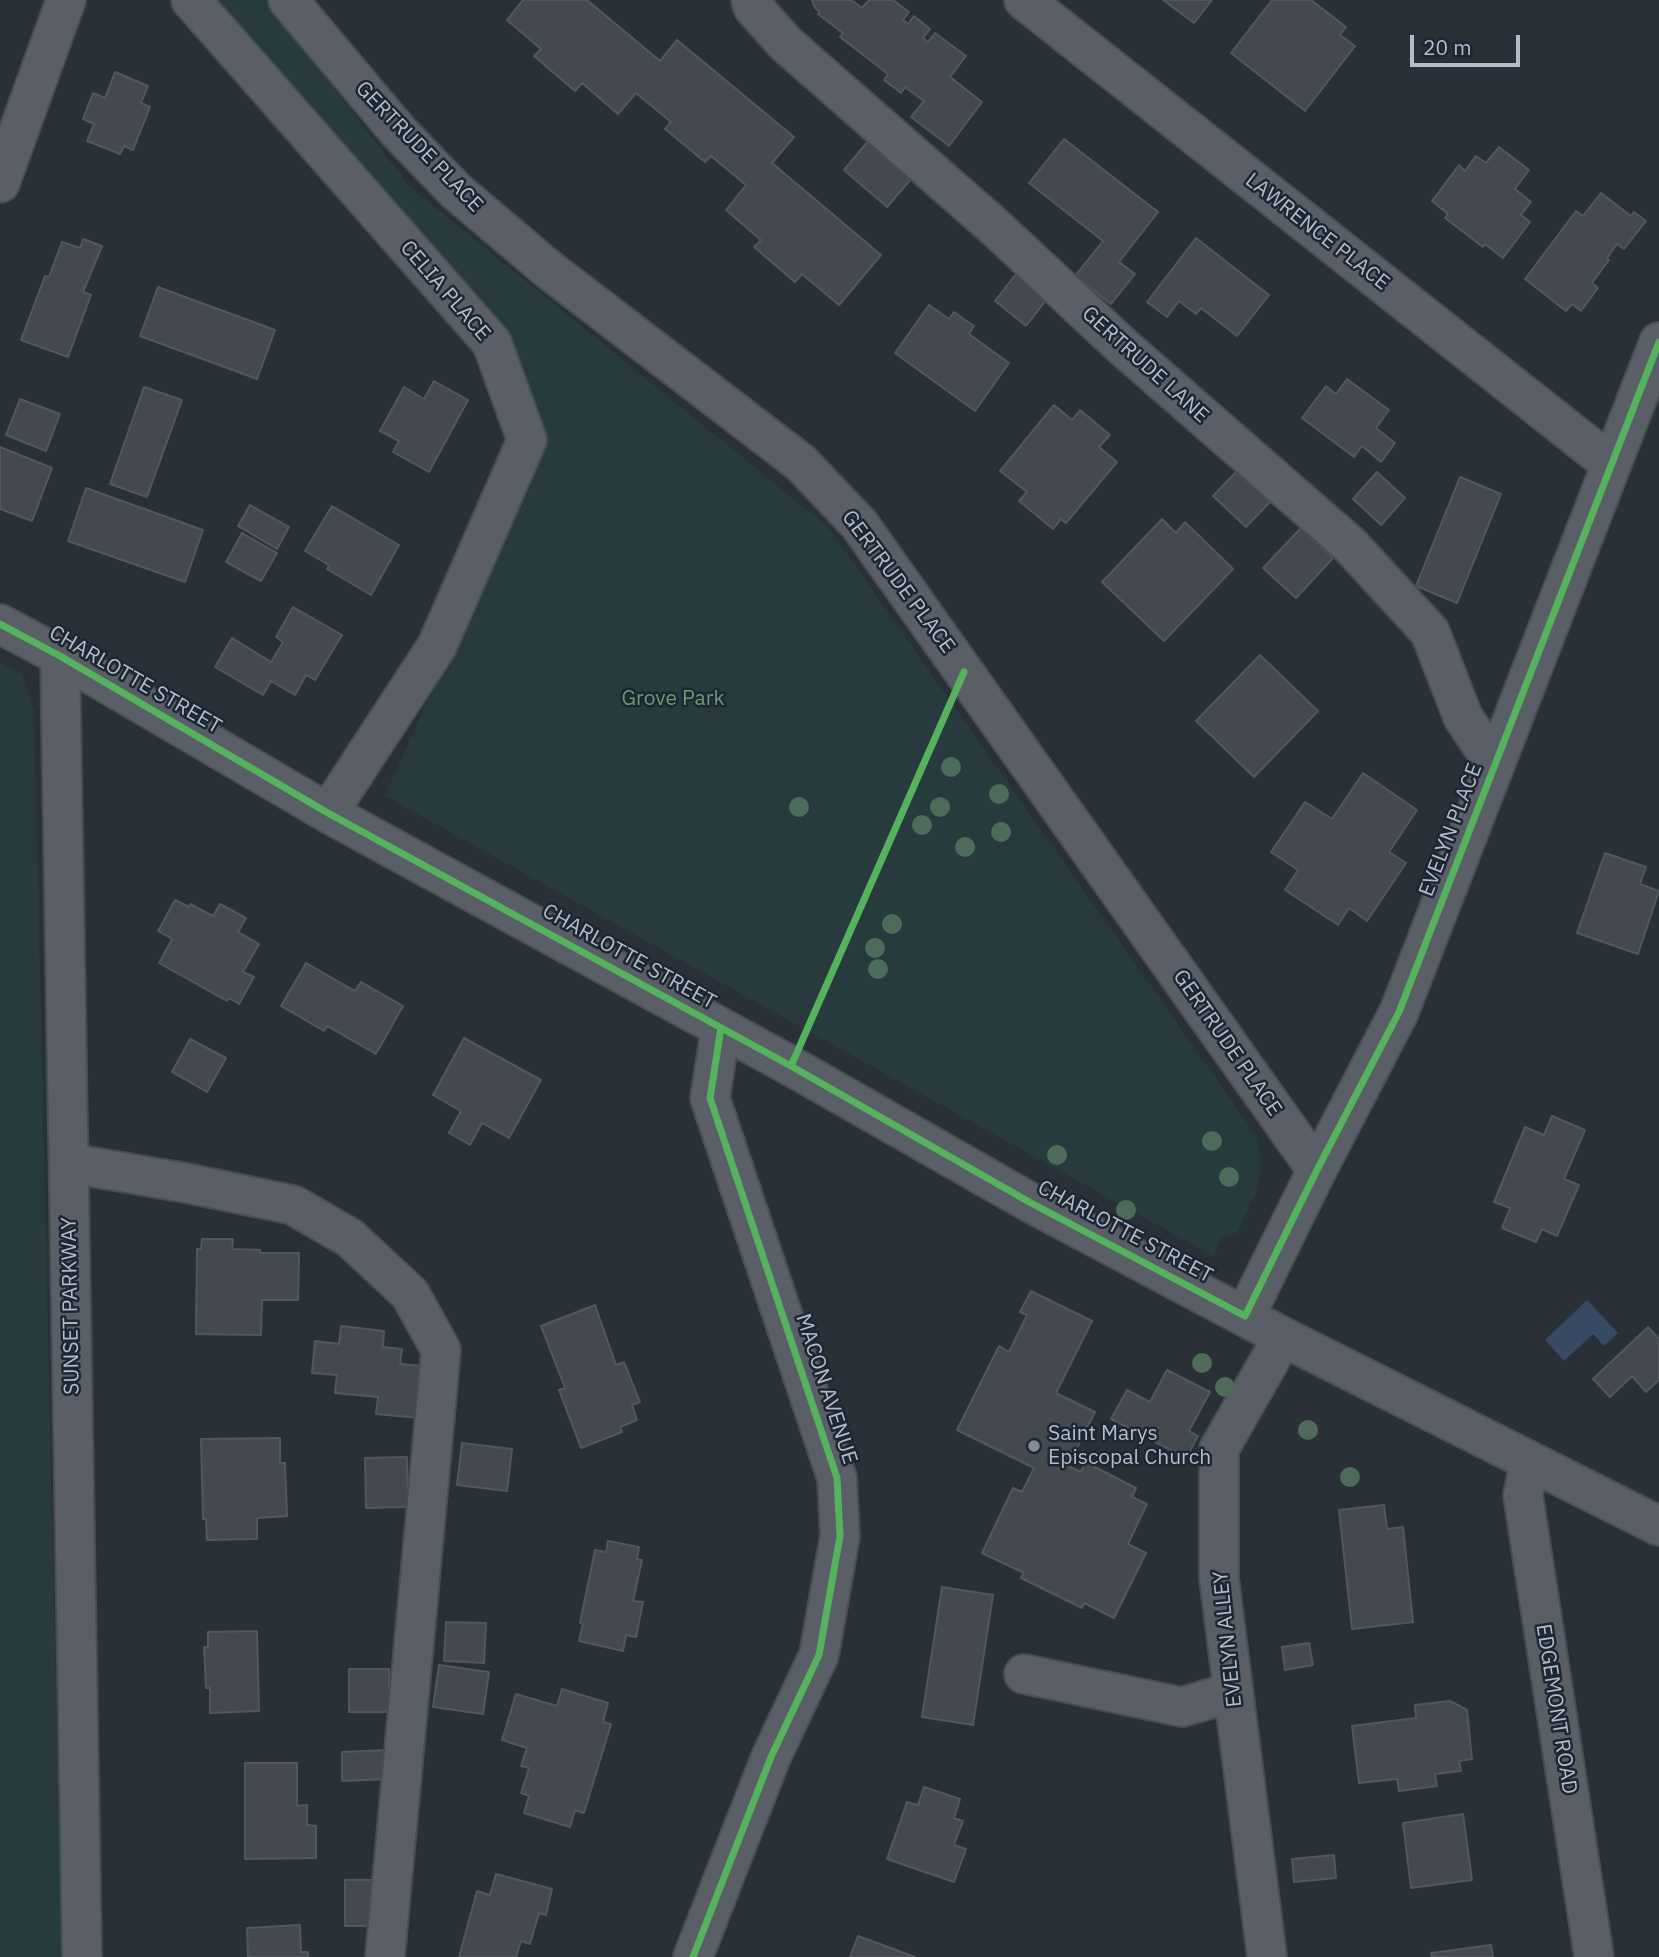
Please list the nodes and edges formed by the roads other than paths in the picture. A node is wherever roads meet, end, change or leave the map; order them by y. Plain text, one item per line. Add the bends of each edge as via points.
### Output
1 (66, 0) edge
2 (191, 0) edge
3 (288, 0) edge
4 (751, 0) edge
5 (1024, 0) edge
6 (0, 183) edge
7 (1659, 342) edge
8 (1611, 464) junction
9 (0, 624) edge
10 (60, 656) junction
11 (1495, 765) junction
12 (328, 813) junction
13 (721, 1028) junction
14 (69, 1163) junction
15 (1317, 1170) junction
16 (1245, 1316) junction
17 (1283, 1337) junction
18 (1530, 1462) junction
19 (1659, 1526) edge
20 (1024, 1674) dead end
21 (1233, 1692) junction
22 (82, 1957) edge
23 (385, 1957) edge
24 (693, 1957) edge
25 (1267, 1957) edge
26 (1594, 1957) edge

1 - 6 street
2 - 12 street, CELIA PLACE via 492,343 527,440 437,646
3 - 15 street, GERTRUDE PLACE via 398,131 456,191 548,269 801,463 859,524
4 - 11 street, GERTRUDE LANE via 785,43 1350,545 1430,632 1463,718
5 - 8 street, LAWRENCE PLACE
7 - 8 street, EVELYN PLACE
8 - 11 street, EVELYN PLACE
9 - 10 street, CHARLOTTE STREET
10 - 12 street, CHARLOTTE STREET
10 - 14 street, SUNSET PARKWAY
11 - 15 street, EVELYN PLACE via 1399,1012
12 - 13 street, CHARLOTTE STREET
13 - 16 street, CHARLOTTE STREET via 1031,1203
13 - 24 street, MACON AVENUE via 710,1098 837,1478 840,1536 819,1655 771,1757
14 - 22 street, SUNSET PARKWAY
14 - 23 street via 293,1205 351,1238 410,1294 442,1350
15 - 16 street, EVELYN PLACE
16 - 17 street, CHARLOTTE STREET
17 - 18 street, CHARLOTTE STREET
17 - 21 street, EVELYN ALLEY via 1219,1449 1219,1578
18 - 19 street, CHARLOTTE STREET
18 - 26 street, EDGEMONT ROAD via 1523,1495
20 - 21 street via 1182,1707
21 - 25 street, EVELYN ALLEY

